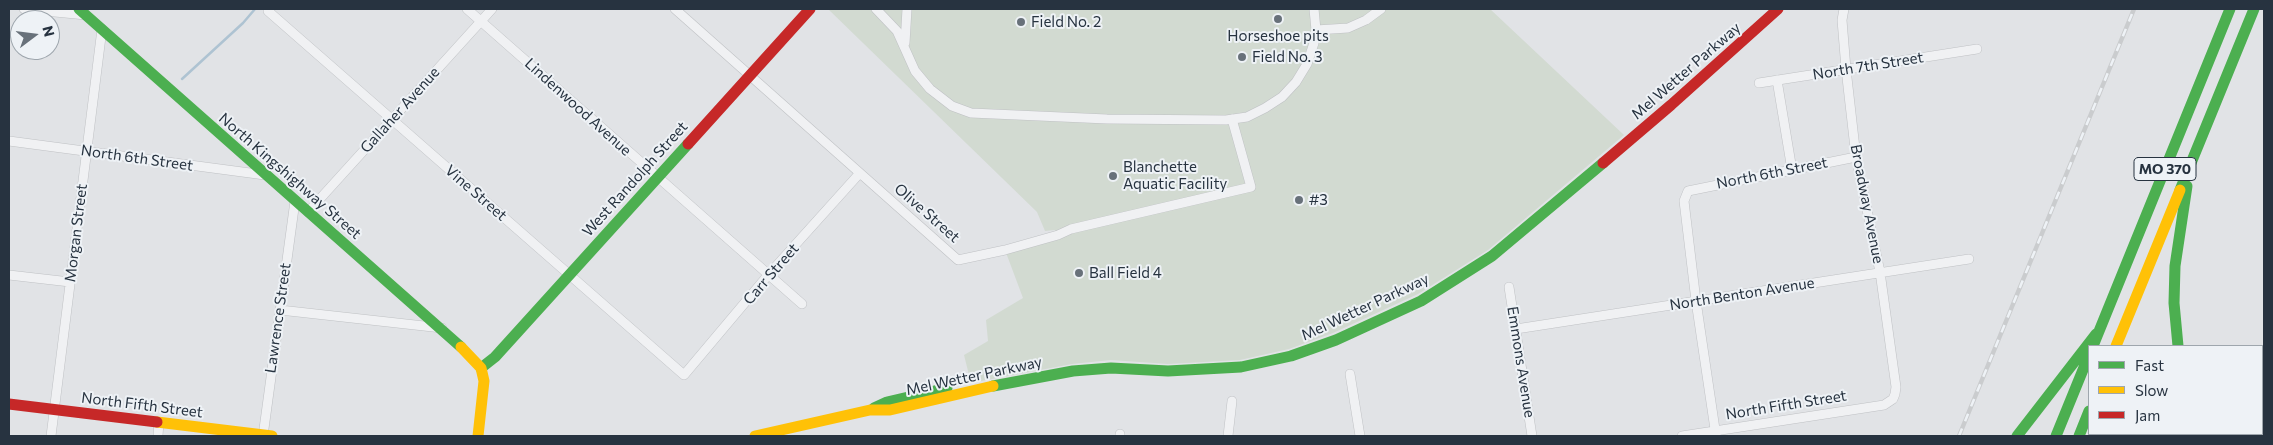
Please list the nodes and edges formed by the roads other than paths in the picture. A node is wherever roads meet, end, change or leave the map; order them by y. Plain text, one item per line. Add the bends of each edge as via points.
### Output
1 (24, 9) edge
2 (468, 9) edge
3 (492, 9) edge
4 (675, 9) edge
5 (810, 9) edge
6 (876, 9) edge
7 (907, 9) edge
8 (1314, 9) edge
9 (1766, 9) edge
10 (1778, 9) edge
11 (1844, 9) edge
12 (2230, 9) edge
13 (2254, 9) edge
14 (1380, 10) edge
15 (268, 11) dead end
16 (82, 12) edge
17 (482, 21) junction
18 (102, 29) junction
19 (1316, 30) junction
20 (905, 45) junction
21 (1977, 49) dead end
22 (1846, 69) junction
23 (750, 74) junction
24 (1777, 80) junction
25 (1759, 83) dead end
26 (391, 118) junction
27 (1232, 119) junction
28 (9, 141) edge
29 (87, 151) junction
30 (1856, 157) junction
31 (2190, 163) junction
32 (1792, 170) junction
33 (859, 174) junction
34 (265, 176) junction
35 (658, 177) junction
36 (295, 201) junction
37 (308, 212) junction
38 (1969, 259) dead end
39 (1880, 272) junction
40 (569, 274) junction
41 (769, 274) junction
42 (9, 275) edge
43 (70, 282) junction
44 (1509, 287) dead end
45 (1696, 301) junction
46 (802, 304) dead end
47 (280, 310) junction
48 (442, 328) junction
49 (1516, 329) junction
50 (2100, 329) junction
51 (2093, 345) edge
52 (2116, 345) edge
53 (2178, 345) edge
54 (2088, 357) edge
55 (481, 368) junction
56 (1063, 369) junction
57 (1350, 374) dead end
58 (684, 375) joint
59 (1893, 399) joint
60 (1232, 402) dead end
61 (9, 404) edge
62 (55, 409) junction
63 (2088, 414) edge
64 (159, 422) junction
65 (796, 432) edge
66 (1716, 434) edge
67 (51, 436) edge
68 (158, 436) edge
69 (266, 436) edge
70 (478, 436) edge
71 (755, 436) edge
72 (1228, 436) edge
73 (1360, 436) edge
74 (1532, 436) edge
75 (1682, 436) edge
76 (2017, 436) edge
77 (2056, 436) edge
78 (2079, 436) edge

1 - 16 street
2 - 17 street, Lindenwood Avenue
3 - 17 street, Gallaher Avenue
4 - 23 street, Olive Street
5 - 23 main road, West Randolph Street
6 - 20 street via 897,31
7 - 20 street
8 - 19 street
9 - 56 main road, Mel Wetter Parkway via 1488,250 1418,294 1333,333 1289,349 1240,360 1168,364 1111,360
10 - 56 main road, Mel Wetter Parkway via 1492,256 1421,301 1336,340 1291,356 1241,367 1168,371
11 - 22 street, Broadway Avenue
12 - 50 main road, MO 370
13 - 31 main road, MO 370
14 - 19 street via 1348,28
15 - 26 street, Vine Street
16 - 18 main road, North Kingshighway Street
17 - 26 street, Gallaher Avenue
17 - 35 street, Lindenwood Avenue
18 - 29 street, Morgan Street
18 - 34 main road, North Kingshighway Street
19 - 27 street via 1307,64 1282,97 1247,117
20 - 27 street via 915,71 930,89 952,106 971,113 1112,119
21 - 22 street, North 7th Street
22 - 24 street, North 7th Street
22 - 30 street, Broadway Avenue
23 - 33 street, Olive Street
23 - 35 main road, West Randolph Street
24 - 25 street, North 7th Street
24 - 32 street
26 - 37 street, Gallaher Avenue
26 - 40 street, Vine Street
27 - 33 street, Olive Street via 1250,187 1070,229 1005,250 958,260
28 - 29 street, North 6th Street
29 - 34 street, North 6th Street
29 - 43 street, Morgan Street
30 - 32 street, North 6th Street
30 - 39 street, Broadway Avenue
31 - 52 main road, MO 370
31 - 53 main road via 2175,266
32 - 45 street, North 6th Street via 1688,191 1684,201
33 - 41 street, Carr Street
34 - 36 main road, North Kingshighway Street
35 - 40 main road, West Randolph Street
35 - 41 street, Lindenwood Avenue
36 - 37 main road, North Kingshighway Street
36 - 47 street, Lawrence Street
37 - 48 main road, North Kingshighway Street
38 - 39 street, North Benton Avenue
39 - 45 street, North Benton Avenue
39 - 59 street, Broadway Avenue via 1896,387
40 - 55 main road, West Randolph Street via 495,357
40 - 58 street, Vine Street
41 - 46 street, Lindenwood Avenue
41 - 58 street, Carr Street
42 - 43 street
43 - 62 street, Morgan Street
44 - 49 street, Emmons Avenue
45 - 49 street, North Benton Avenue
45 - 66 street
47 - 48 street
47 - 69 street, Lawrence Street
48 - 55 main road, North Kingshighway Street
49 - 74 street, Emmons Avenue
50 - 51 main road, MO 370
50 - 76 main road
54 - 77 main road
55 - 70 main road via 484,391
56 - 65 main road, Mel Wetter Parkway via 887,402
57 - 73 street
59 - 66 street, North Fifth Street via 1884,405
60 - 72 street
61 - 62 main road, North Fifth Street
62 - 64 main road, North Fifth Street
62 - 67 street, Morgan Street
63 - 78 main road
64 - 68 street
64 - 69 main road, North Fifth Street
65 - 71 main road
66 - 75 street, North Fifth Street

